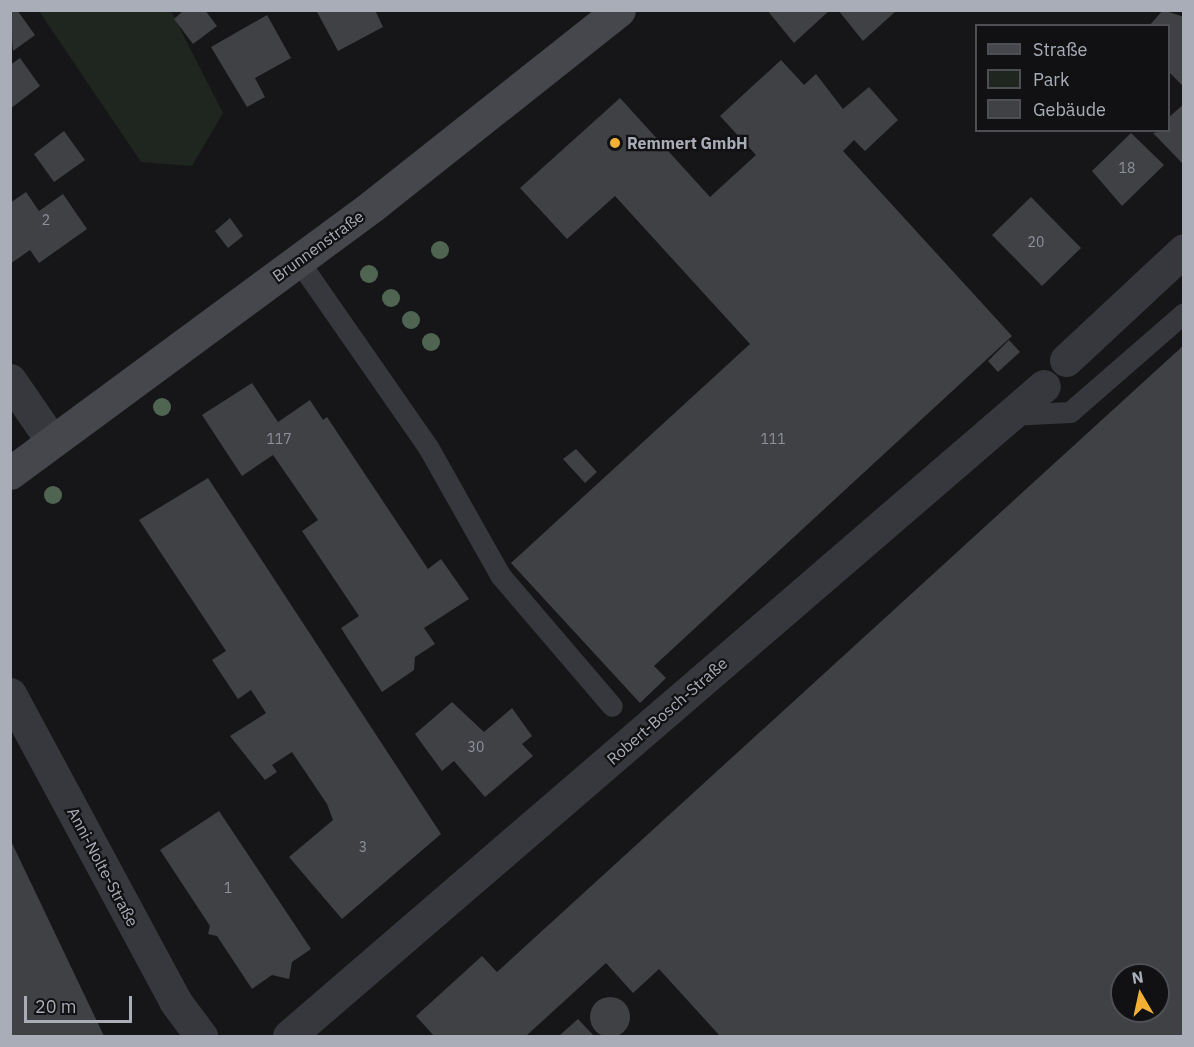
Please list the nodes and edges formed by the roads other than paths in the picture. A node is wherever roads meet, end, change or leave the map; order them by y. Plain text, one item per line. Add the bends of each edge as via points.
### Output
1 (619, 10) edge
2 (1184, 250) edge
3 (298, 260) junction
4 (1184, 313) edge
5 (1066, 360) dead end
6 (10, 380) edge
7 (1044, 386) dead end
8 (1011, 415) junction
9 (52, 441) junction
10 (10, 473) edge
11 (10, 694) edge
12 (612, 706) dead end
13 (201, 1036) edge
14 (290, 1036) edge

1 - 3 street, Brunnenstraße
2 - 5 street
3 - 9 street, Brunnenstraße
3 - 12 lane via 428,447 500,575
4 - 8 lane via 1070,412
6 - 9 street
7 - 8 street, Robert-Bosch-Straße
8 - 14 street, Robert-Bosch-Straße
9 - 10 street, Brunnenstraße
11 - 13 street, Anni-Nolte-Straße via 175,1001

